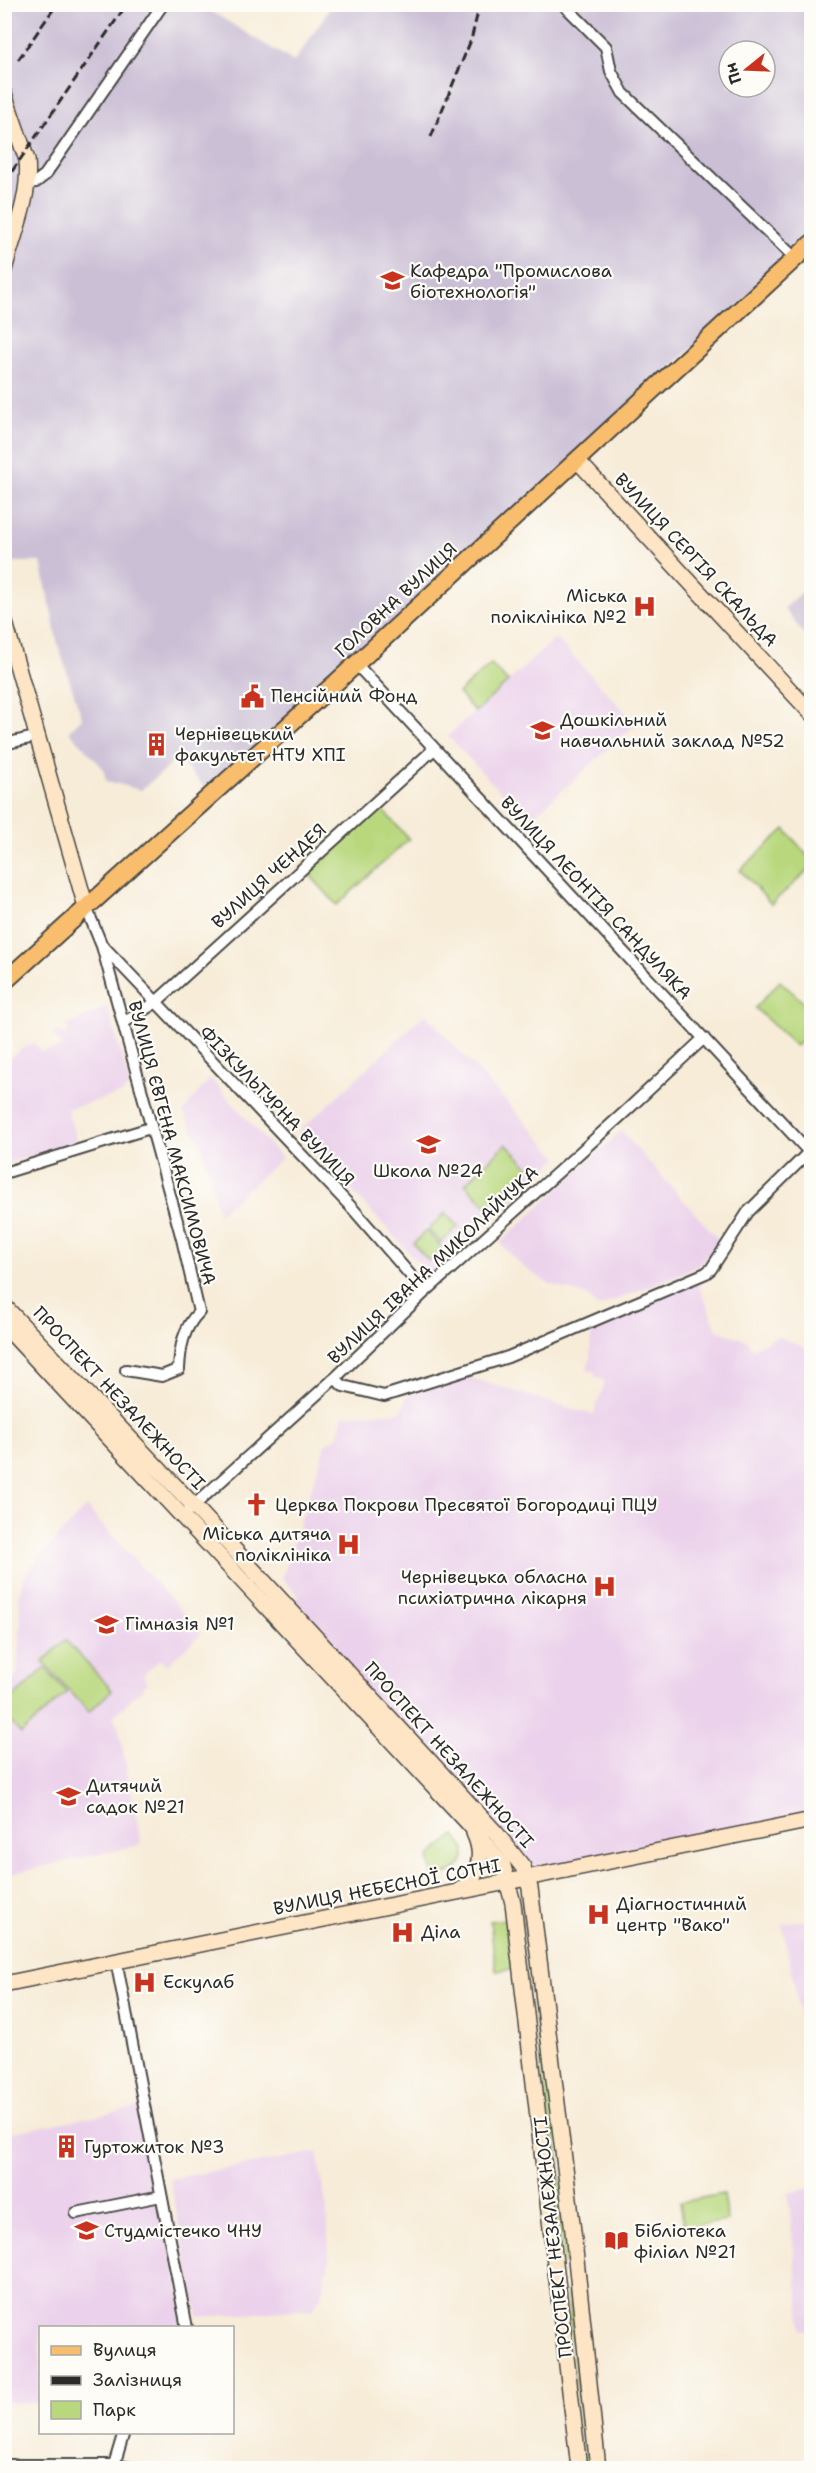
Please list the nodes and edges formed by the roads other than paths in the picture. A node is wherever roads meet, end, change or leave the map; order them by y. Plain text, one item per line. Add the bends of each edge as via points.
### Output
1 (163, 4) edge
2 (563, 4) edge
3 (4, 94) edge
4 (27, 183) junction
5 (812, 243) edge
6 (795, 258) junction
7 (4, 270) edge
8 (576, 460) junction
9 (4, 619) edge
10 (356, 664) junction
11 (812, 714) edge
12 (39, 736) junction
13 (4, 744) edge
14 (434, 749) junction
15 (86, 907) junction
16 (102, 945) junction
17 (4, 982) edge
18 (155, 1003) junction
19 (123, 1023) junction
20 (704, 1038) junction
21 (150, 1128) junction
22 (810, 1153) edge
23 (4, 1173) edge
24 (425, 1292) junction
25 (4, 1306) edge
26 (4, 1325) edge
27 (126, 1370) dead end
28 (335, 1378) junction
29 (189, 1511) junction
30 (812, 1820) edge
31 (470, 1825) junction
32 (528, 1878) junction
33 (509, 1882) junction
34 (457, 1892) junction
35 (116, 1960) junction
36 (4, 1984) edge
37 (161, 2196) junction
38 (76, 2212) dead end
39 (187, 2326) edge
40 (124, 2434) edge
41 (4, 2465) edge
42 (114, 2465) junction
43 (130, 2469) edge
44 (579, 2469) edge
45 (598, 2469) edge

1 - 4 street via 45,175
2 - 6 street via 606,47 611,71 623,93
3 - 4 main road via 27,160
4 - 7 main road
5 - 6 main road, ГОЛОВНА ВУЛИЦЯ
6 - 8 main road, ГОЛОВНА ВУЛИЦЯ
8 - 10 main road, ГОЛОВНА ВУЛИЦЯ
8 - 11 main road, ВУЛИЦЯ СЕРГІЯ СКАЛЬДА
9 - 12 main road
10 - 14 street, ВУЛИЦЯ ЛЕОНТІЯ САНДУЛЯКА
10 - 15 main road, ГОЛОВНА ВУЛИЦЯ
12 - 13 street
12 - 15 main road
14 - 18 street, ВУЛИЦЯ ЧЕНДЕЯ
14 - 20 street, ВУЛИЦЯ ЛЕОНТІЯ САНДУЛЯКА
15 - 16 street, ВУЛИЦЯ ЄВГЕНА МАКСИМОВИЧА
15 - 17 main road, ГОЛОВНА ВУЛИЦЯ
16 - 18 street, ФІЗКУЛЬТУРНА ВУЛИЦЯ
16 - 19 street, ВУЛИЦЯ ЄВГЕНА МАКСИМОВИЧА
18 - 19 street, ВУЛИЦЯ ЧЕНДЕЯ
18 - 24 street, ФІЗКУЛЬТУРНА ВУЛИЦЯ via 353,1209
19 - 21 street, ВУЛИЦЯ ЄВГЕНА МАКСИМОВИЧА
20 - 22 street, ВУЛИЦЯ ЛЕОНТІЯ САНДУЛЯКА
20 - 24 street, ВУЛИЦЯ ІВАНА МИКОЛАЙЧУКА
21 - 23 street
21 - 27 street, ВУЛИЦЯ ЄВГЕНА МАКСИМОВИЧА via 199,1312 180,1345 179,1369 162,1376
22 - 28 street via 748,1212 706,1273 508,1357 384,1396 343,1386
24 - 28 street, ВУЛИЦЯ ІВАНА МИКОЛАЙЧУКА
25 - 29 main road, ПРОСПЕКТ НЕЗАЛЕЖНОСТІ
26 - 29 main road, ПРОСПЕКТ НЕЗАЛЕЖНОСТІ
28 - 29 street, ВУЛИЦЯ ІВАНА МИКОЛАЙЧУКА
29 - 31 main road, ПРОСПЕКТ НЕЗАЛЕЖНОСТІ
29 - 32 main road, ПРОСПЕКТ НЕЗАЛЕЖНОСТІ via 496,1833 517,1857
30 - 32 main road, ВУЛИЦЯ НЕБЕСНОЇ СОТНІ
31 - 33 main road, ПРОСПЕКТ НЕЗАЛЕЖНОСТІ via 503,1866
31 - 34 main road via 480,1860 470,1882
32 - 33 main road, ВУЛИЦЯ НЕБЕСНОЇ СОТНІ
32 - 45 main road, ПРОСПЕКТ НЕЗАЛЕЖНОСТІ via 554,2071
33 - 34 main road, ВУЛИЦЯ НЕБЕСНОЇ СОТНІ
33 - 44 main road, ПРОСПЕКТ НЕЗАЛЕЖНОСТІ via 527,2007
34 - 35 main road, ВУЛИЦЯ НЕБЕСНОЇ СОТНІ
35 - 36 main road, ВУЛИЦЯ НЕБЕСНОЇ СОТНІ
35 - 37 street
37 - 38 street
37 - 39 street
40 - 42 street
41 - 42 street
42 - 43 street

